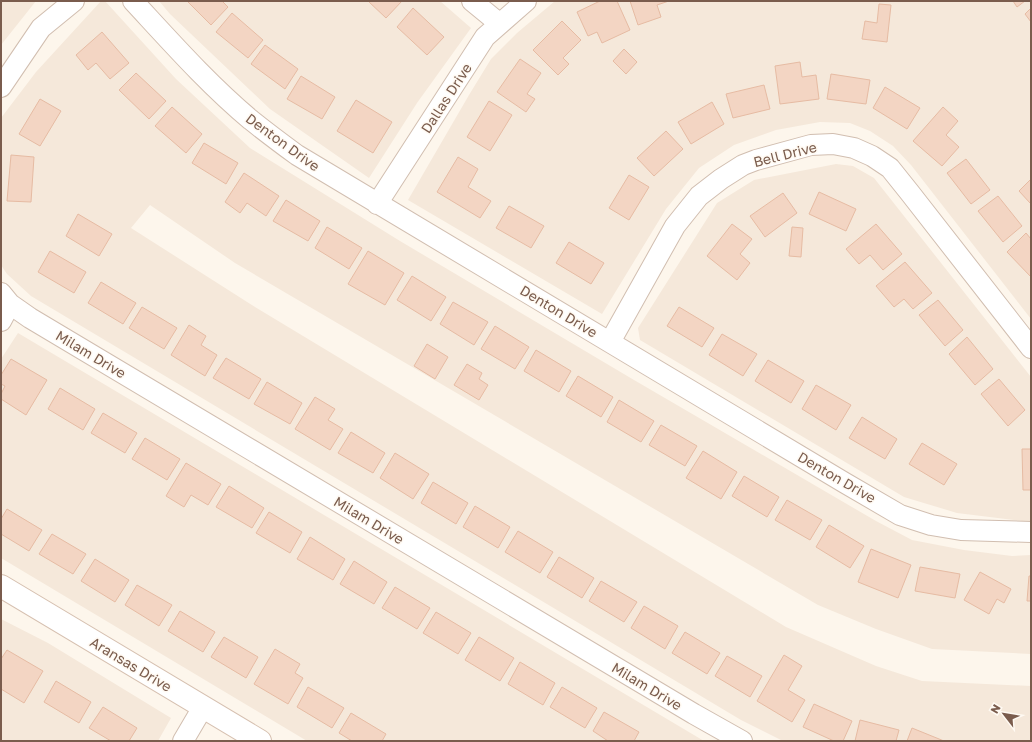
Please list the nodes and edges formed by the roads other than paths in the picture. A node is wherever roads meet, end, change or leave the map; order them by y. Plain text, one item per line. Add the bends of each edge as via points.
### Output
1 (74, 1) edge
2 (134, 1) edge
3 (472, 1) edge
4 (526, 1) edge
5 (500, 24) junction
6 (1, 87) edge
7 (378, 204) junction
8 (4, 306) edge
9 (610, 342) junction
10 (1031, 348) edge
11 (1031, 532) edge
12 (1, 586) edge
13 (203, 707) junction
14 (182, 741) edge
15 (260, 741) edge
16 (742, 741) edge

1 - 6 street via 41,28
2 - 7 street, Denton Drive via 205,78 250,120 297,155
3 - 5 street
4 - 5 street, Dallas Drive
5 - 7 street, Dallas Drive via 485,37
7 - 9 street, Denton Drive
8 - 16 street, Milam Drive via 30,318
9 - 10 street, Bell Drive via 675,226 699,196 742,165 811,145 833,144 854,148 890,168
9 - 11 street, Denton Drive via 900,515 931,525 961,530
12 - 13 street, Aransas Drive
13 - 14 street
13 - 15 street, Aransas Drive

